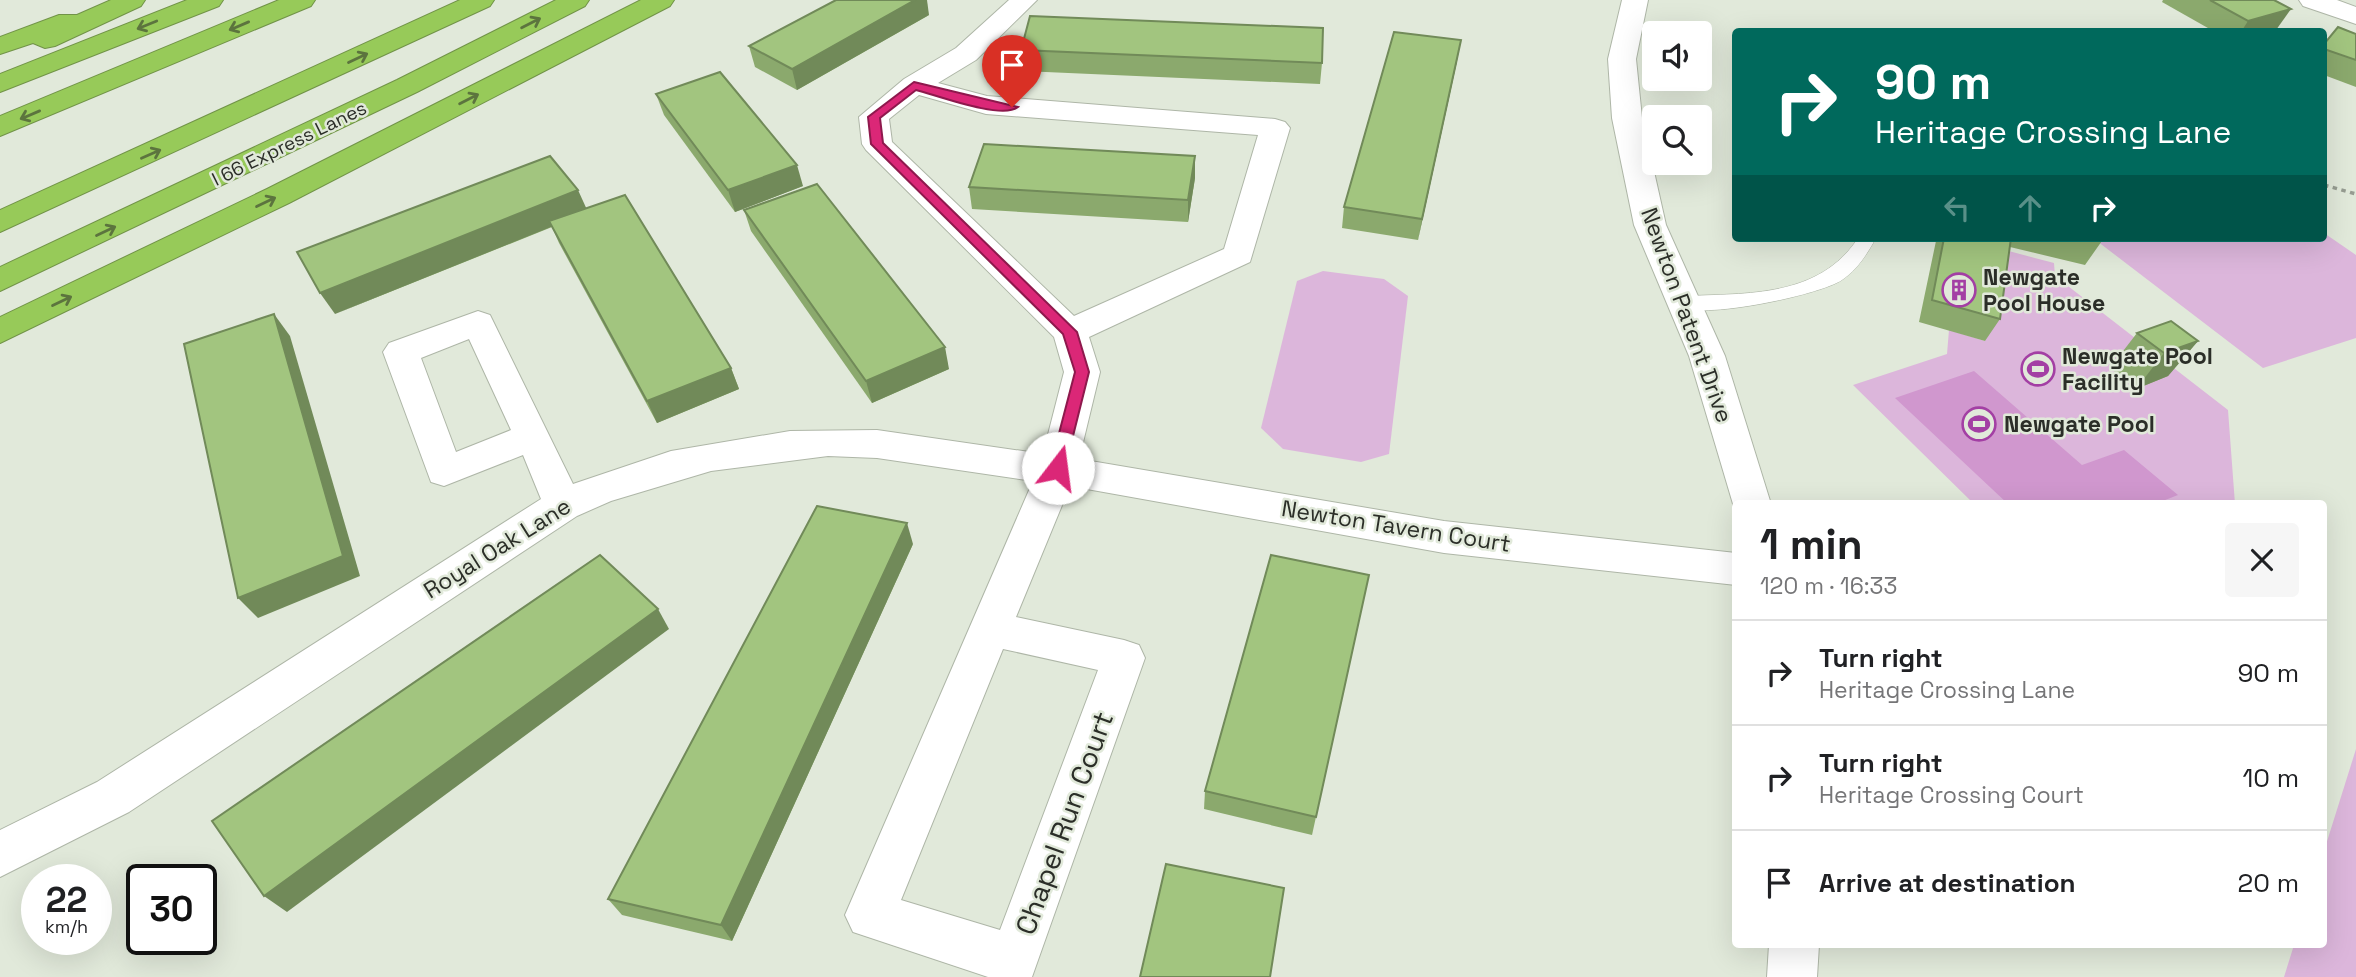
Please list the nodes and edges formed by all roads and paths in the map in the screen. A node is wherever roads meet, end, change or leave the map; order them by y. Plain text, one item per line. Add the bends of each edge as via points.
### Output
1 (59, 0) edge
2 (125, 0) edge
3 (132, 0) edge
4 (210, 0) edge
5 (302, 0) edge
6 (481, 0) edge
7 (576, 0) edge
8 (660, 0) edge
9 (1024, 0) edge
10 (1635, 0) edge
11 (2312, 0) edge
12 (14, 14) dead end
13 (2356, 16) edge
14 (0, 46) edge
15 (0, 60) edge
16 (0, 84) edge
17 (914, 85) junction
18 (0, 127) edge
19 (2327, 186) edge
20 (2356, 194) edge
21 (0, 222) edge
22 (1865, 242) edge
23 (0, 280) edge
24 (1684, 303) junction
25 (0, 331) edge
26 (1069, 332) junction
27 (533, 436) dead end
28 (1058, 468) junction
29 (1751, 500) edge
30 (563, 505) junction
31 (1732, 569) edge
32 (990, 629) junction
33 (0, 854) edge
34 (1794, 948) edge
35 (1792, 977) edge

1 - 12 highway
2 - 14 highway
3 - 15 highway
4 -> 16 highway
5 -> 18 highway
21 -> 6 highway
23 -> 7 highway, I 66 Express Lanes
25 -> 8 highway via 290,190
9 - 17 street via 966,54
10 - 24 street, Newton Patent Drive via 1622,58 1626,118 1650,225
11 - 13 street
17 - 26 street via 874,117 877,144
17 - 26 street via 986,105 1275,128 1238,255
19 - 20 path
22 - 24 lane via 1845,270 1820,286
24 - 29 street, Newton Patent Drive via 1707,356
26 - 28 street, Chapel Run Court via 1082,372
27 - 30 street
28 - 30 street, Royal Oak Lane via 867,443 784,445 725,453 595,489
28 - 31 street, Newton Tavern Court via 1403,531
28 - 32 street, Chapel Run Court
30 - 33 street, Royal Oak Lane via 113,797
32 - 32 street, Chapel Run Court via 870,915 1014,960 1124,658
34 - 35 street

